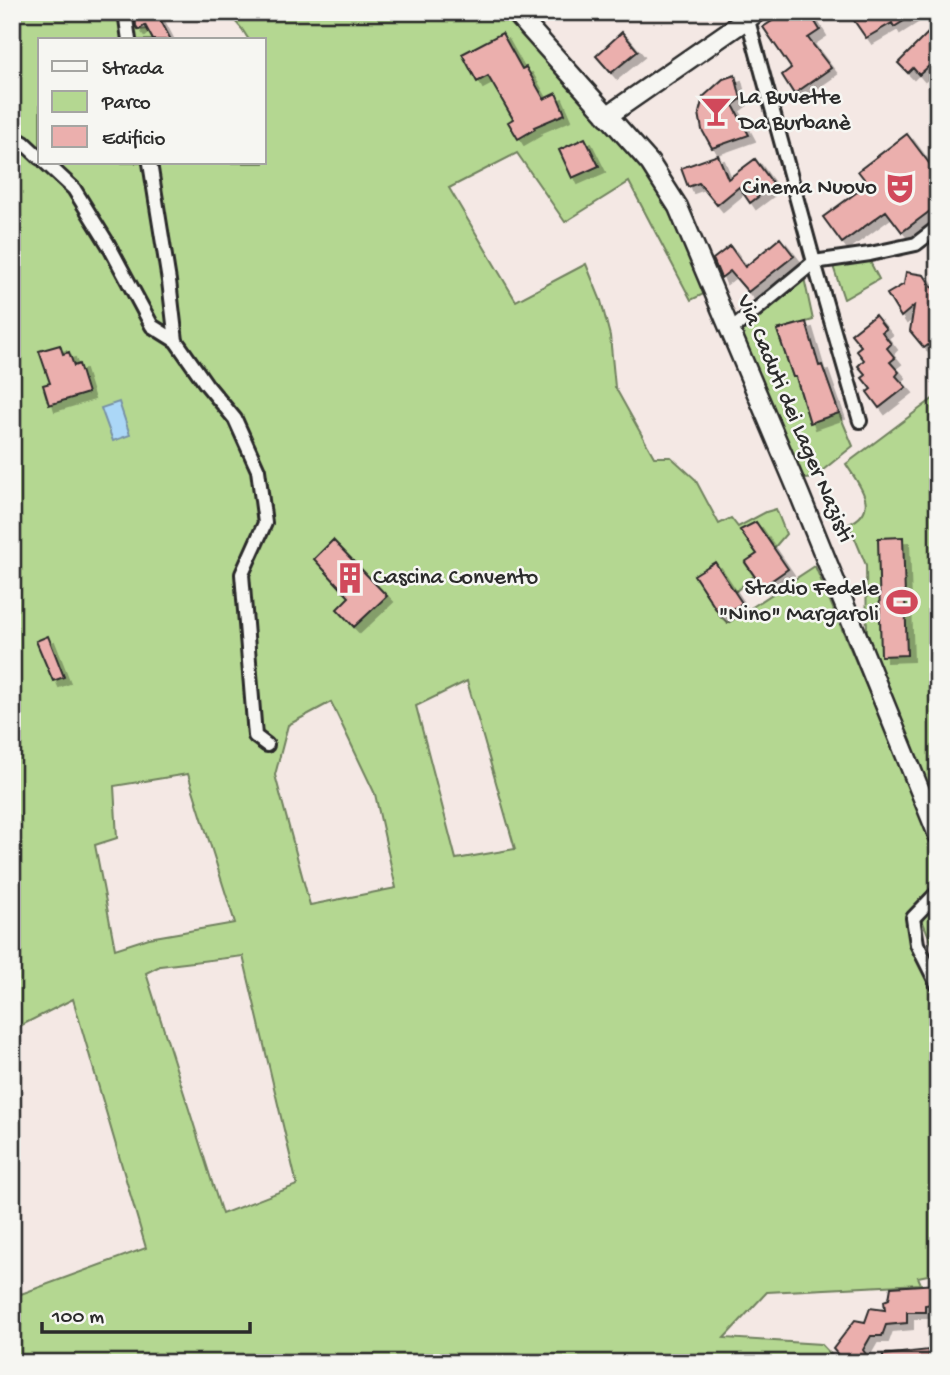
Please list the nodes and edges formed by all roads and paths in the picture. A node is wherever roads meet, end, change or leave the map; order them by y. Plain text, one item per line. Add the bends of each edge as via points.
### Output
1 (125, 12) edge
2 (515, 12) edge
3 (751, 14) edge
4 (129, 38) edge
5 (607, 116) junction
6 (12, 136) edge
7 (38, 156) edge
8 (47, 164) edge
9 (150, 164) edge
10 (938, 227) edge
11 (814, 262) junction
12 (730, 331) junction
13 (176, 341) junction
14 (860, 421) dead end
15 (267, 745) dead end
16 (938, 835) edge
17 (938, 892) edge
18 (938, 986) edge

1 - 4 street
2 - 5 main road, Via Caduti dei Lager Nazisti
3 - 5 main road
3 - 11 street
5 - 12 main road, Via Caduti dei Lager Nazisti via 650,163 678,207
6 - 7 street
8 - 13 street via 74,189 152,326
9 - 13 street
10 - 11 street via 916,244
11 - 12 street
11 - 14 street
12 - 16 main road, Via Caduti dei Lager Nazisti
13 - 15 street via 235,419 258,470 265,523 242,573 255,736
17 - 18 street via 913,918 917,944

